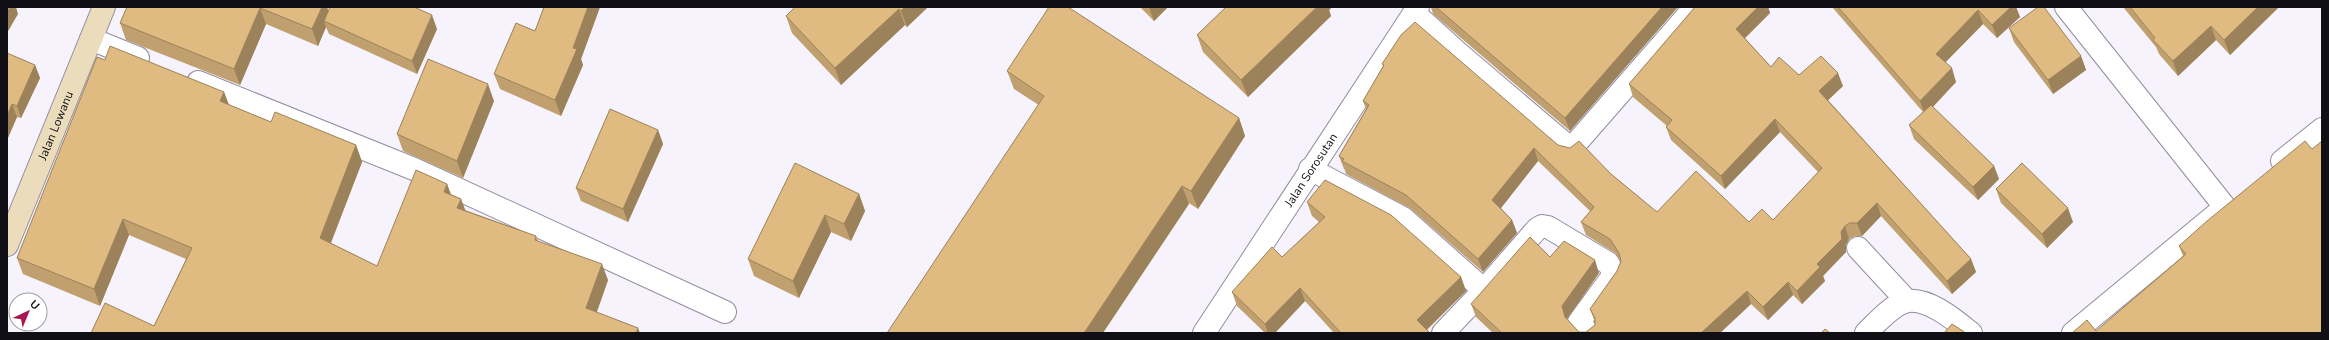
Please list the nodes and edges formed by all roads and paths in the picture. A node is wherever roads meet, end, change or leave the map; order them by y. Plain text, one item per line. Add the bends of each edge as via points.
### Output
1 (104, 7) edge
2 (1695, 7) edge
3 (2066, 7) edge
4 (1416, 10) edge
5 (91, 39) junction
6 (156, 66) edge
7 (178, 74) edge
8 (2322, 129) edge
9 (1310, 170) junction
10 (2268, 173) edge
11 (2244, 192) edge
12 (2225, 207) junction
13 (7, 245) edge
14 (1858, 248) dead end
15 (1484, 290) junction
16 (1908, 301) junction
17 (725, 312) dead end
18 (1204, 333) edge
19 (1443, 333) edge
20 (1588, 333) edge
21 (1866, 333) edge
22 (1971, 333) edge
23 (2072, 333) edge

1 - 5 main road, Jalan Lowanu
2 - 4 street via 1571,149
3 - 12 street
4 - 9 street, Jalan Sorosutan
5 - 6 street
5 - 13 main road, Jalan Lowanu
7 - 17 street via 414,169
8 - 10 street
9 - 15 street via 1403,218
9 - 18 street, Jalan Sorosutan
11 - 12 street
12 - 23 street
14 - 16 street
15 - 19 street
15 - 20 street via 1538,229 1542,226 1548,227 1608,263 1611,268 1612,277 1579,322
16 - 21 street via 1885,314
16 - 22 street via 1923,303 1950,316

